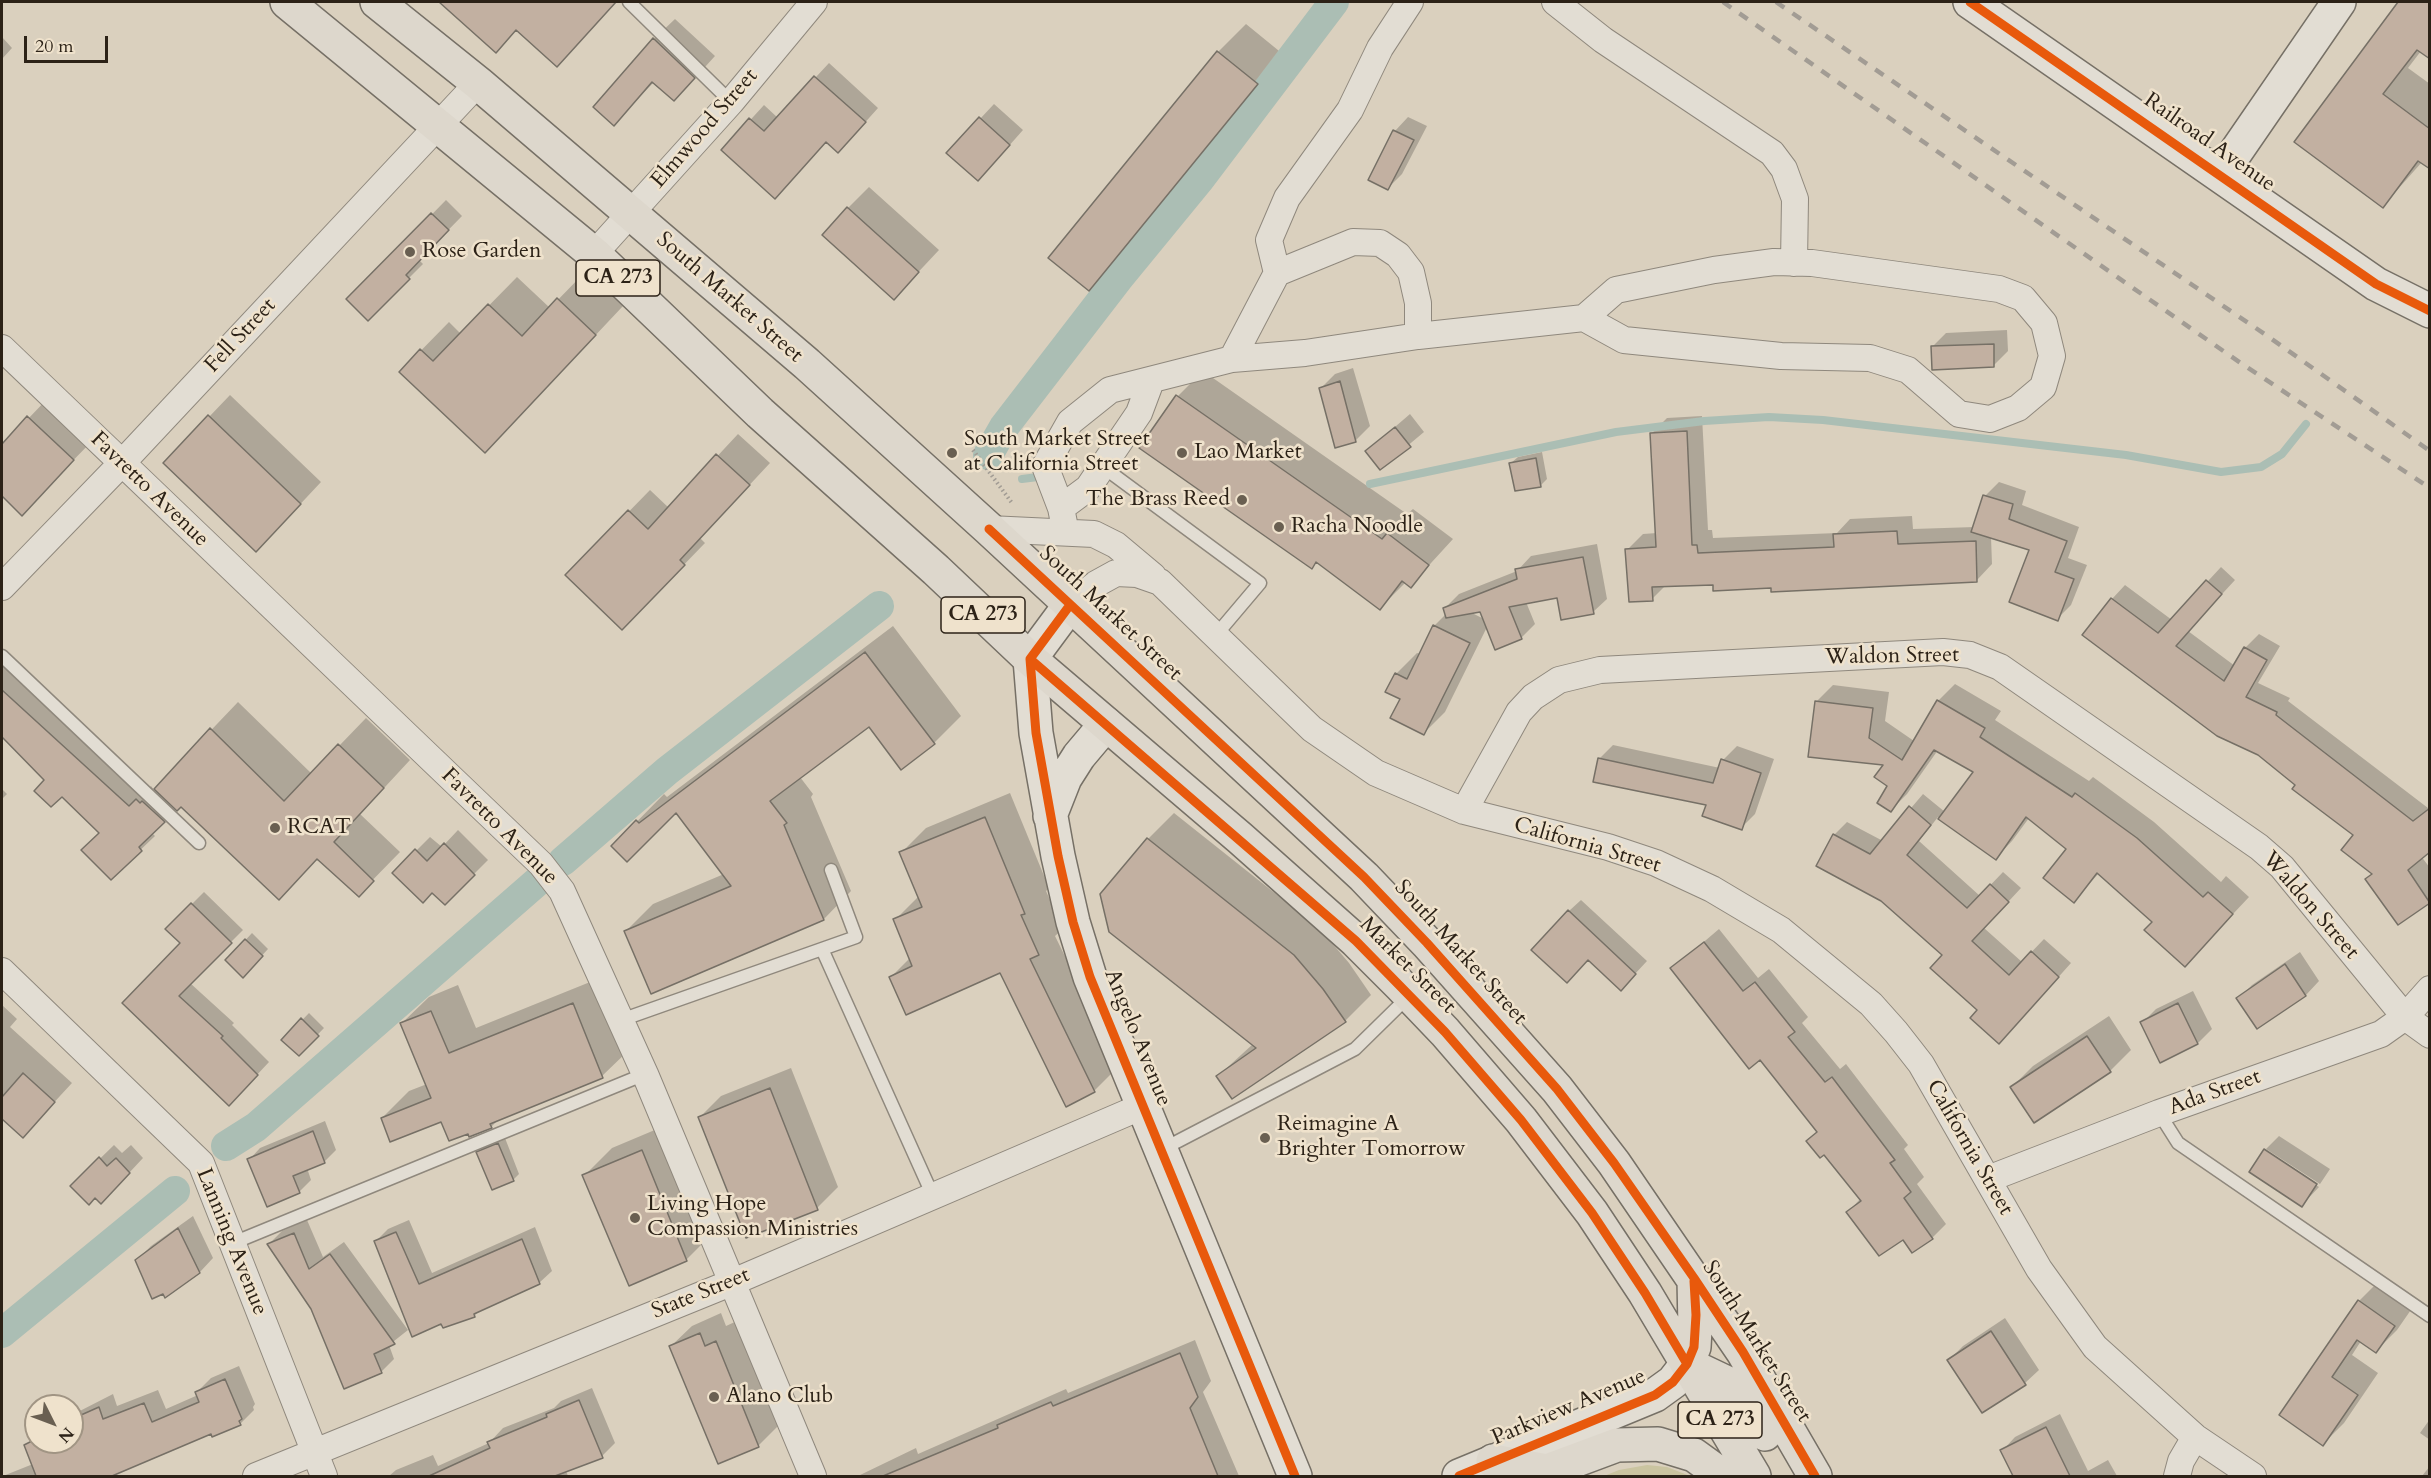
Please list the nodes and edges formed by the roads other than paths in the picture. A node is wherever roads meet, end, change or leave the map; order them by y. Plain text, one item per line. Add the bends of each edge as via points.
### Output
1 (287, 2) edge
2 (377, 2) edge
3 (629, 2) edge
4 (814, 2) edge
5 (1410, 2) edge
6 (1555, 2) edge
7 (1970, 2) edge
8 (2339, 2) edge
9 (478, 83) junction
10 (731, 102) junction
11 (439, 126) junction
12 (2220, 175) junction
13 (631, 214) junction
14 (594, 254) junction
15 (1794, 263) junction
16 (1277, 273) junction
17 (2430, 311) edge
18 (1584, 318) junction
19 (1418, 336) junction
20 (2, 348) edge
21 (1232, 359) junction
22 (1151, 381) junction
23 (121, 464) junction
24 (1103, 467) junction
25 (1064, 521) junction
26 (989, 529) junction
27 (1160, 582) junction
28 (2, 587) edge
29 (1070, 605) junction
30 (1216, 635) junction
31 (2, 656) edge
32 (1030, 659) junction
33 (1106, 724) junction
34 (1464, 811) junction
35 (1050, 816) junction
36 (199, 843) dead end
37 (831, 870) dead end
38 (822, 949) junction
39 (2, 971) edge
40 (2430, 989) edge
41 (1410, 995) junction
42 (2405, 1017) junction
43 (621, 1020) junction
44 (2430, 1035) edge
45 (645, 1074) junction
46 (1143, 1106) junction
47 (2159, 1113) junction
48 (1161, 1150) junction
49 (1988, 1179) junction
50 (933, 1196) junction
51 (233, 1243) junction
52 (1694, 1278) junction
53 (733, 1282) junction
54 (2430, 1316) edge
55 (1686, 1364) junction
56 (2195, 1437) junction
57 (315, 1452) junction
58 (1493, 1461) junction
59 (256, 1476) edge
60 (324, 1476) edge
61 (813, 1476) edge
62 (1295, 1476) edge
63 (1459, 1476) edge
64 (1723, 1476) edge
65 (1754, 1476) edge
66 (1790, 1476) edge
67 (1815, 1476) edge
68 (2177, 1476) edge
69 (2253, 1476) edge

1 - 11 main road, CA 273
2 - 9 main road, South Market Street / CA 273
3 - 10 lane
4 - 10 street, Elmwood Street
5 - 16 street via 1380,48 1350,110 1287,198 1269,240
6 - 15 street via 1603,40 1772,153 1784,169 1795,199
7 - 12 street, Railroad Avenue
8 - 12 street
9 - 11 street, Fell Street
9 - 13 main road, South Market Street / CA 273
10 - 13 street, Elmwood Street
11 - 14 main road, CA 273
11 - 23 street, Fell Street
12 - 17 street, Railroad Avenue via 2376,284
13 - 14 street, Elmwood Street
13 - 26 main road, South Market Street / CA 273 via 799,357
14 - 32 main road, CA 273 via 760,413
15 - 18 street via 1714,270 1616,290
15 - 18 street via 1999,289 2023,298 2044,323 2052,356 2043,387 2018,408 1990,419 1959,414 1908,370 1870,358 1781,356 1624,340
16 - 19 street via 1353,242 1380,243 1398,255 1412,272 1419,303
16 - 21 street
18 - 19 street
19 - 21 street via 1305,353
20 - 23 street, Favretto Avenue
21 - 22 street
22 - 24 street via 1139,413
22 - 25 street via 1110,390 1070,422 1045,466
23 - 28 street, Fell Street
23 - 43 street, Favretto Avenue via 548,872 571,906
24 - 25 street
24 - 30 lane via 1260,583
25 - 26 street, California Street
25 - 27 street, California Street via 1106,539
26 - 29 main road, South Market Street / CA 273
27 - 29 street, California Street via 1137,574 1116,573
27 - 30 street, California Street
29 - 32 street
29 - 52 main road, South Market Street / CA 273 via 1364,877 1427,943 1557,1089
30 - 34 street, California Street via 1312,729 1353,759 1397,784
31 - 36 lane
32 - 33 main road, Market Street / CA 273
32 - 35 street, Angelo Avenue via 1036,733
33 - 35 street via 1065,778
33 - 41 main road, Market Street / CA 273 via 1347,933
34 - 42 street, Waldon Street via 1519,712 1544,688 1559,680 1600,670 1943,652 1970,656 2000,667 2259,847 2282,867
34 - 49 street, California Street via 1656,863 1712,889 1781,930 1871,1004 1896,1032 1921,1064
35 - 46 street, Angelo Avenue via 1081,948
37 - 38 lane via 856,937
38 - 43 lane
38 - 50 lane
39 - 51 street, Lanning Avenue via 201,1163
40 - 42 street, Ada Street
41 - 48 lane via 1355,1049
41 - 55 main road, Market Street / CA 273 via 1484,1075 1557,1166 1645,1293
42 - 44 street, Waldon Street
42 - 47 street, Ada Street via 2381,1034
43 - 45 street, Favretto Avenue
45 - 51 lane
45 - 53 street, Favretto Avenue
46 - 48 street, Angelo Avenue
46 - 50 street, State Street
47 - 49 street, Ada Street
47 - 54 lane via 2178,1143
48 - 62 street, Angelo Avenue
49 - 56 street, California Street via 2039,1269 2089,1339
50 - 53 street, State Street
51 - 57 street, Lanning Avenue
52 - 55 main road via 1694,1347
52 - 67 main road, South Market Street / CA 273 via 1743,1352
53 - 57 street, State Street
53 - 61 street, Favretto Avenue
55 - 58 street, Parkview Avenue via 1673,1382 1654,1395
55 - 65 main road, CA 273
55 - 66 main road via 1727,1383 1745,1399
56 - 68 street
56 - 69 street, California Street
57 - 59 street, State Street
57 - 60 street, Lanning Avenue
58 - 63 street, Parkview Avenue
58 - 64 main road via 1547,1471 1617,1445 1658,1444 1694,1455

